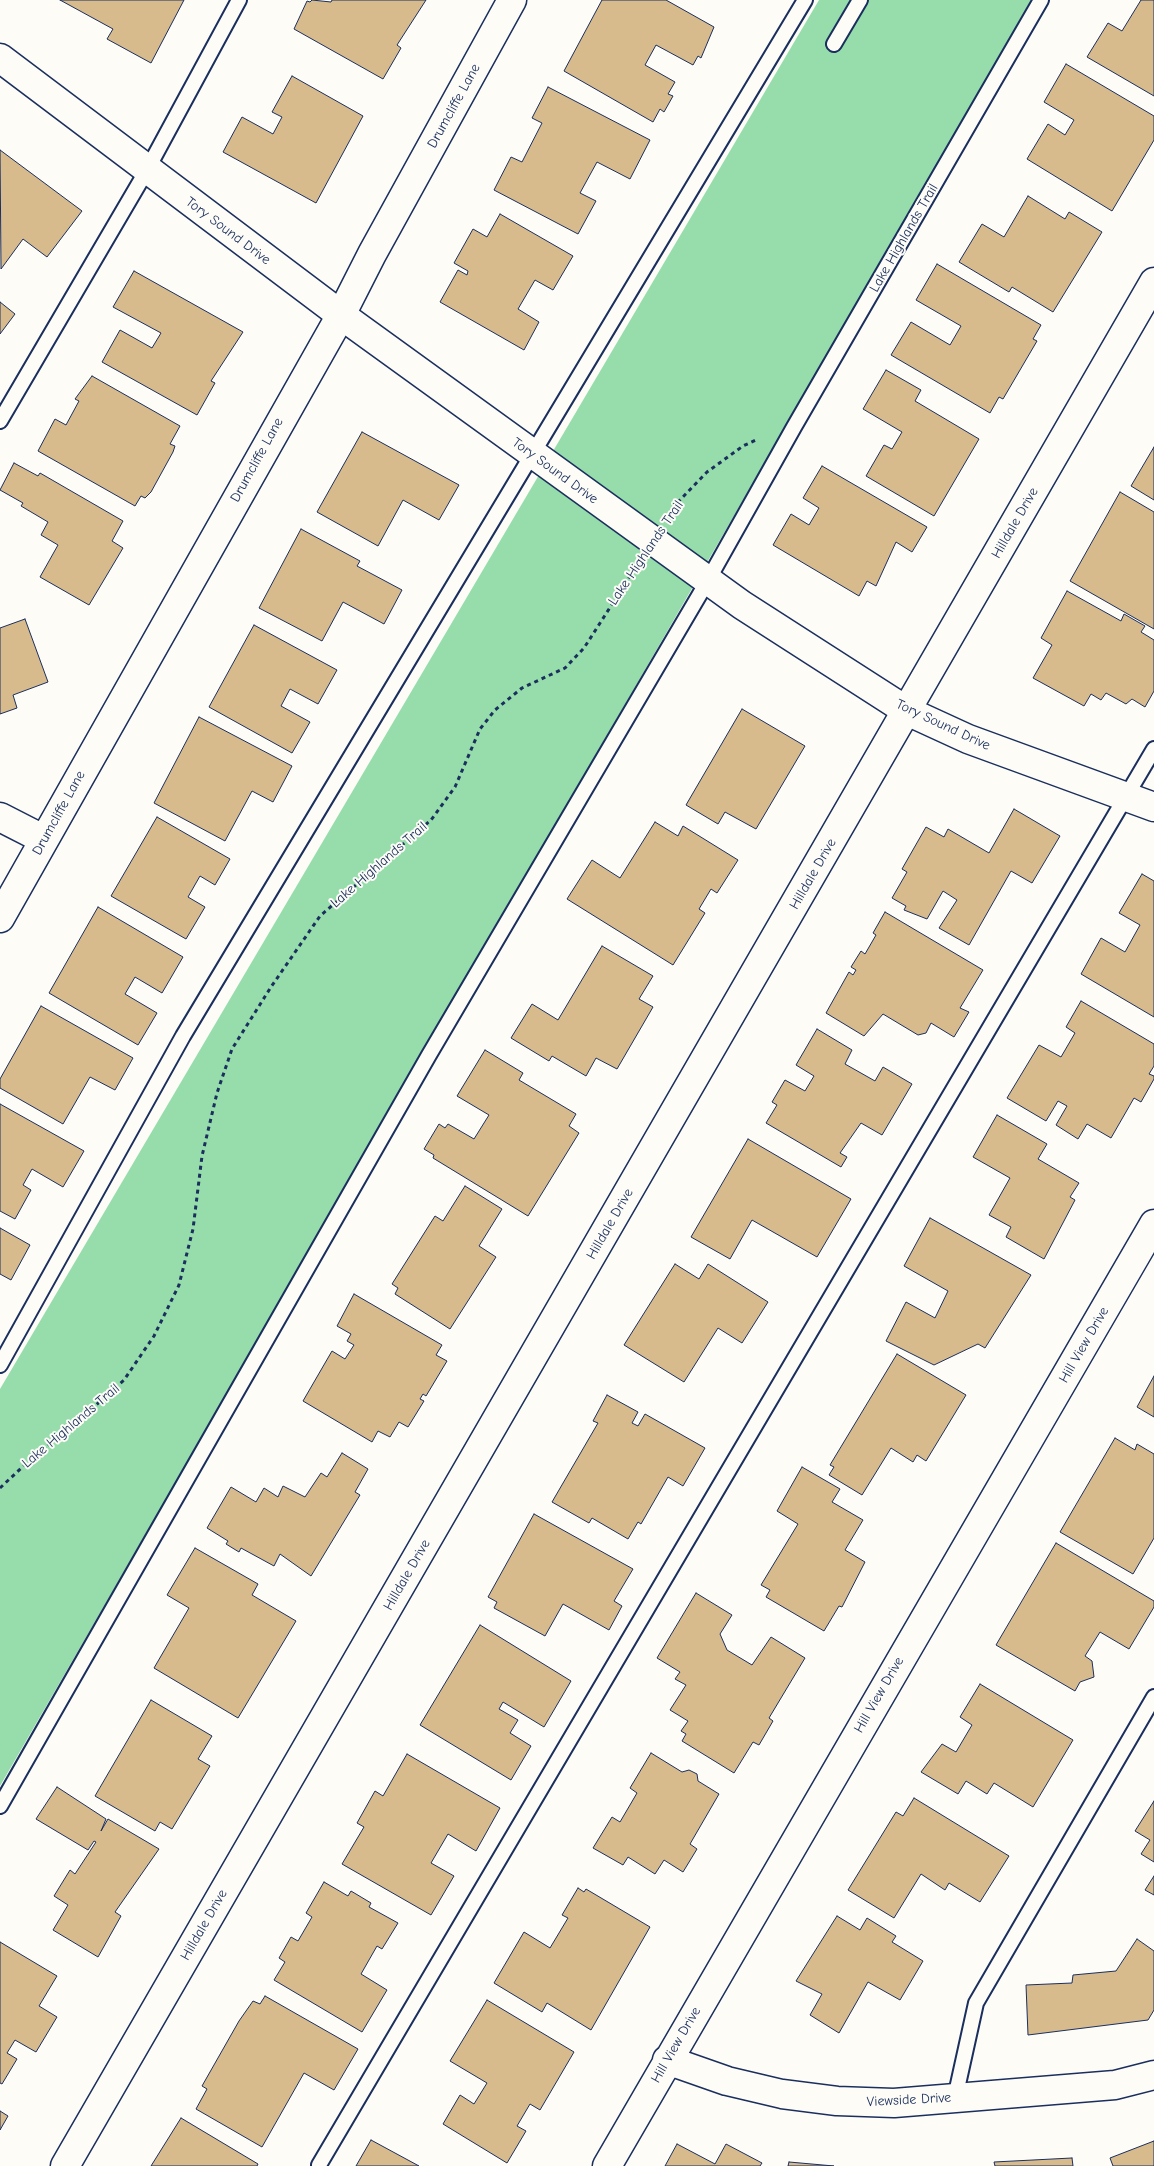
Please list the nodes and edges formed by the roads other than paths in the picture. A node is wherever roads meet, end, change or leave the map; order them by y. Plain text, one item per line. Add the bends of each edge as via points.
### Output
1 (239, 0) edge
2 (512, 0) edge
3 (805, 0) edge
4 (860, 0) edge
5 (1042, 0) edge
6 (834, 44) dead end
7 (0, 58) edge
8 (147, 170) junction
9 (1154, 282) edge
10 (341, 314) junction
11 (0, 421) edge
12 (531, 454) junction
13 (707, 582) junction
14 (907, 711) junction
15 (1154, 749) edge
16 (1126, 797) junction
17 (1154, 806) edge
18 (0, 817) edge
19 (44, 839) junction
20 (0, 918) edge
21 (1154, 1224) edge
22 (0, 1365) edge
23 (1154, 1697) edge
24 (0, 1806) edge
25 (667, 2060) junction
26 (1154, 2075) edge
27 (955, 2098) junction
28 (319, 2165) edge
29 (64, 2166) edge
30 (607, 2166) edge

1 - 8 lane
2 - 10 street, Drumcliffe Lane
3 - 12 lane
4 - 6 lane
5 - 13 lane, Lake Highlands Trail
7 - 8 street, Tory Sound Drive
8 - 10 street, Tory Sound Drive
8 - 11 lane
9 - 14 street, Hilldale Drive
10 - 12 street, Tory Sound Drive
10 - 19 street, Drumcliffe Lane
12 - 13 street, Tory Sound Drive
12 - 22 lane via 183,1036
13 - 14 street, Tory Sound Drive
13 - 24 lane via 429,1055
14 - 16 street, Tory Sound Drive via 968,739
14 - 29 street, Hilldale Drive
15 - 16 lane
16 - 17 street, Tory Sound Drive
16 - 28 lane
18 - 19 street
19 - 20 street, Drumcliffe Lane
21 - 25 street, Hill View Drive
23 - 27 lane via 976,2002
25 - 27 street, Viewside Drive via 726,2081 809,2098 894,2103
25 - 30 street, Hill View Drive
26 - 27 street, Viewside Drive via 1115,2085

